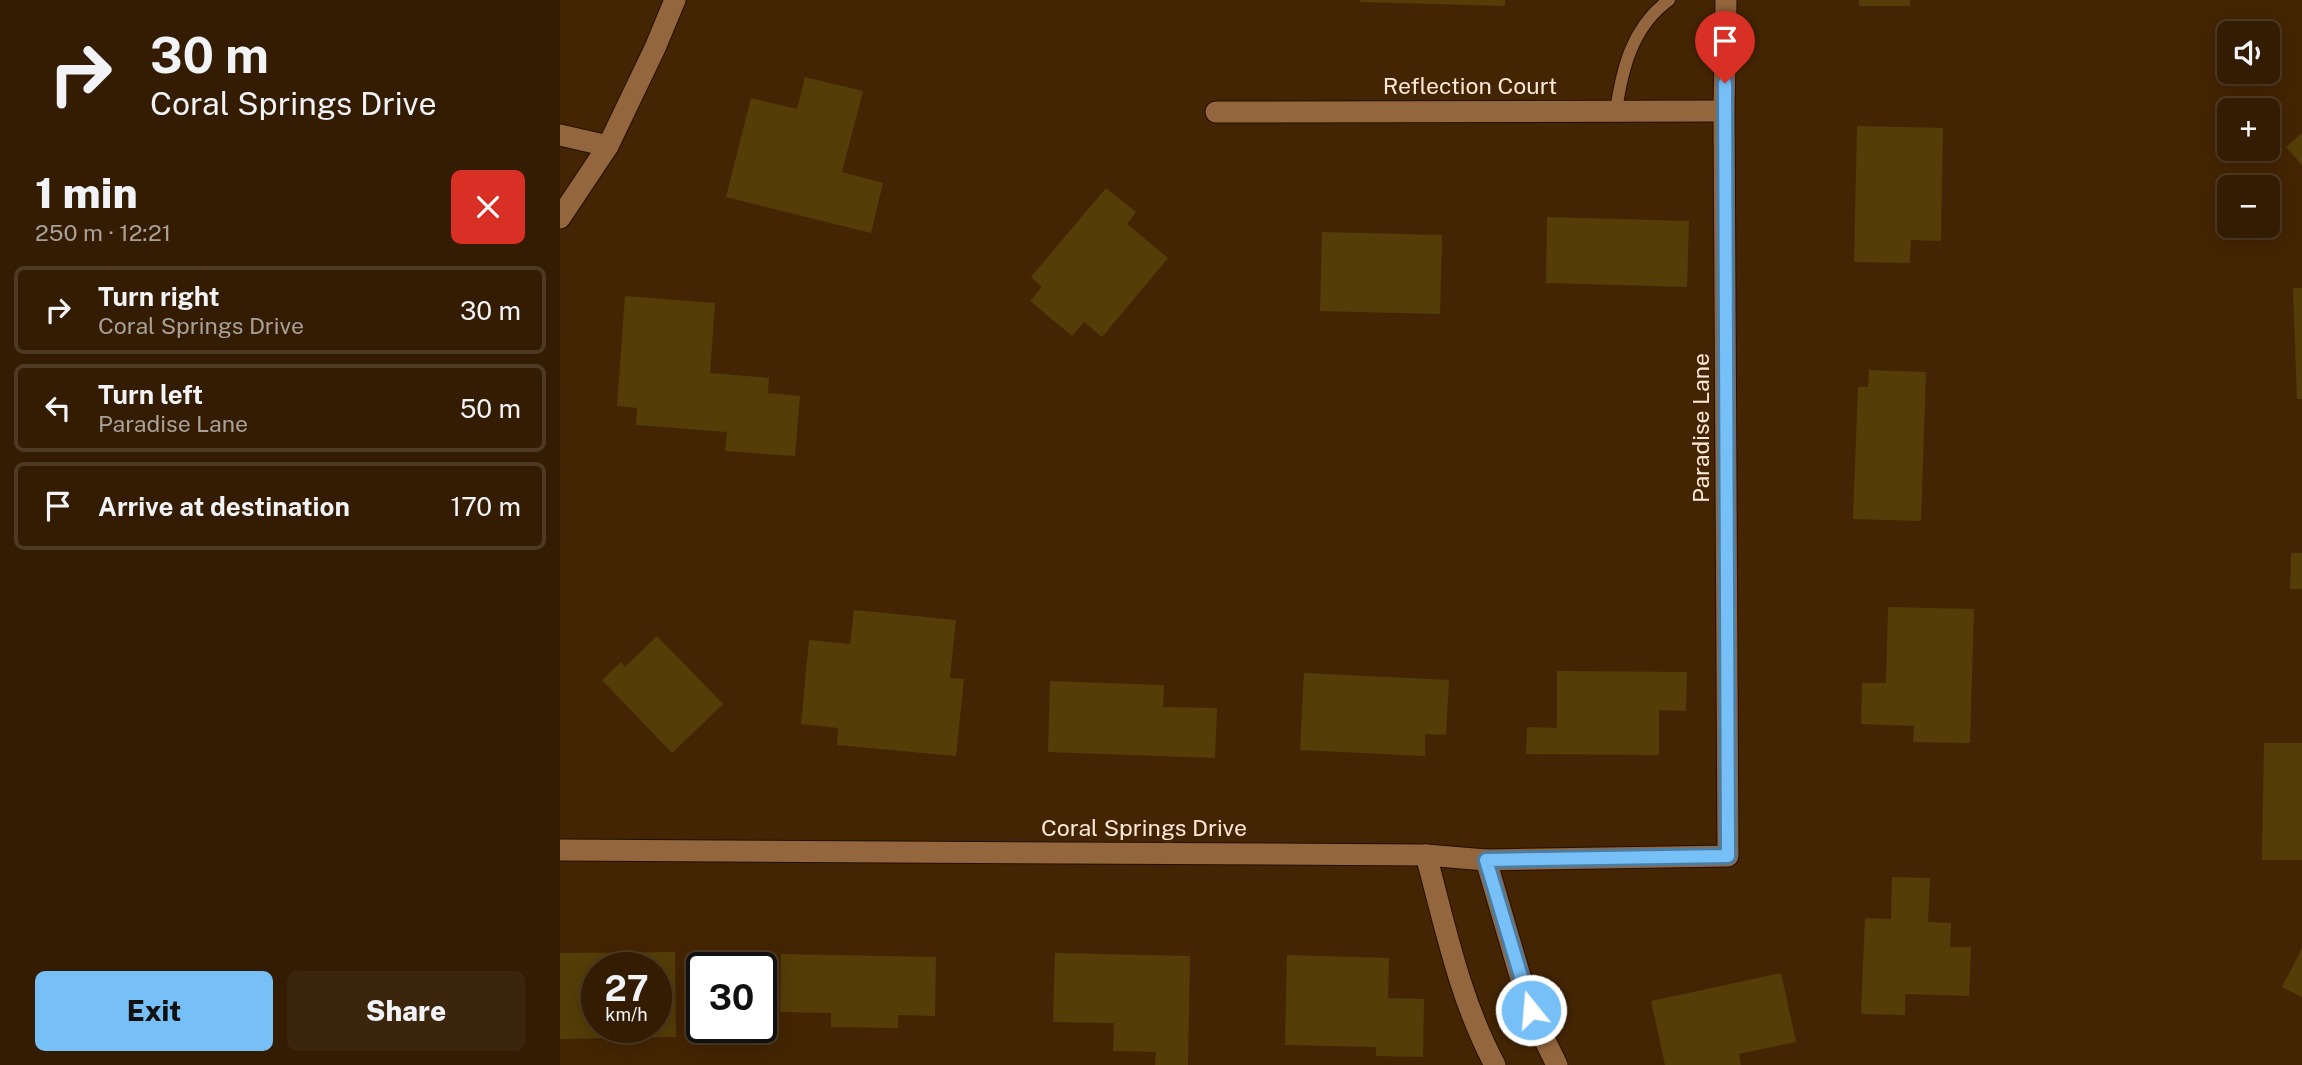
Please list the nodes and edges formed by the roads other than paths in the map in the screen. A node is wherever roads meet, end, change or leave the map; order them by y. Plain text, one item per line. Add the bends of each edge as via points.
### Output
1 (674, 0) edge
2 (1669, 0) edge
3 (1726, 0) edge
4 (1616, 111) junction
5 (1724, 111) junction
6 (1216, 112) dead end
7 (560, 135) edge
8 (608, 146) junction
9 (560, 218) edge
10 (560, 850) edge
11 (1426, 855) junction
12 (1728, 856) joint
13 (1486, 860) junction
14 (1495, 1065) edge
15 (1557, 1065) edge

1 - 8 street
2 - 4 lane via 1656,9 1634,40 1622,72
3 - 5 street, Paradise Lane
4 - 5 street, Reflection Court
4 - 6 street, Reflection Court
5 - 12 street, Paradise Lane
7 - 8 street
8 - 9 street
10 - 11 street, Coral Springs Drive
11 - 13 street, Coral Springs Drive
11 - 14 street via 1456,968 1479,1035
12 - 13 street, Coral Springs Drive
13 - 15 street via 1531,1010

